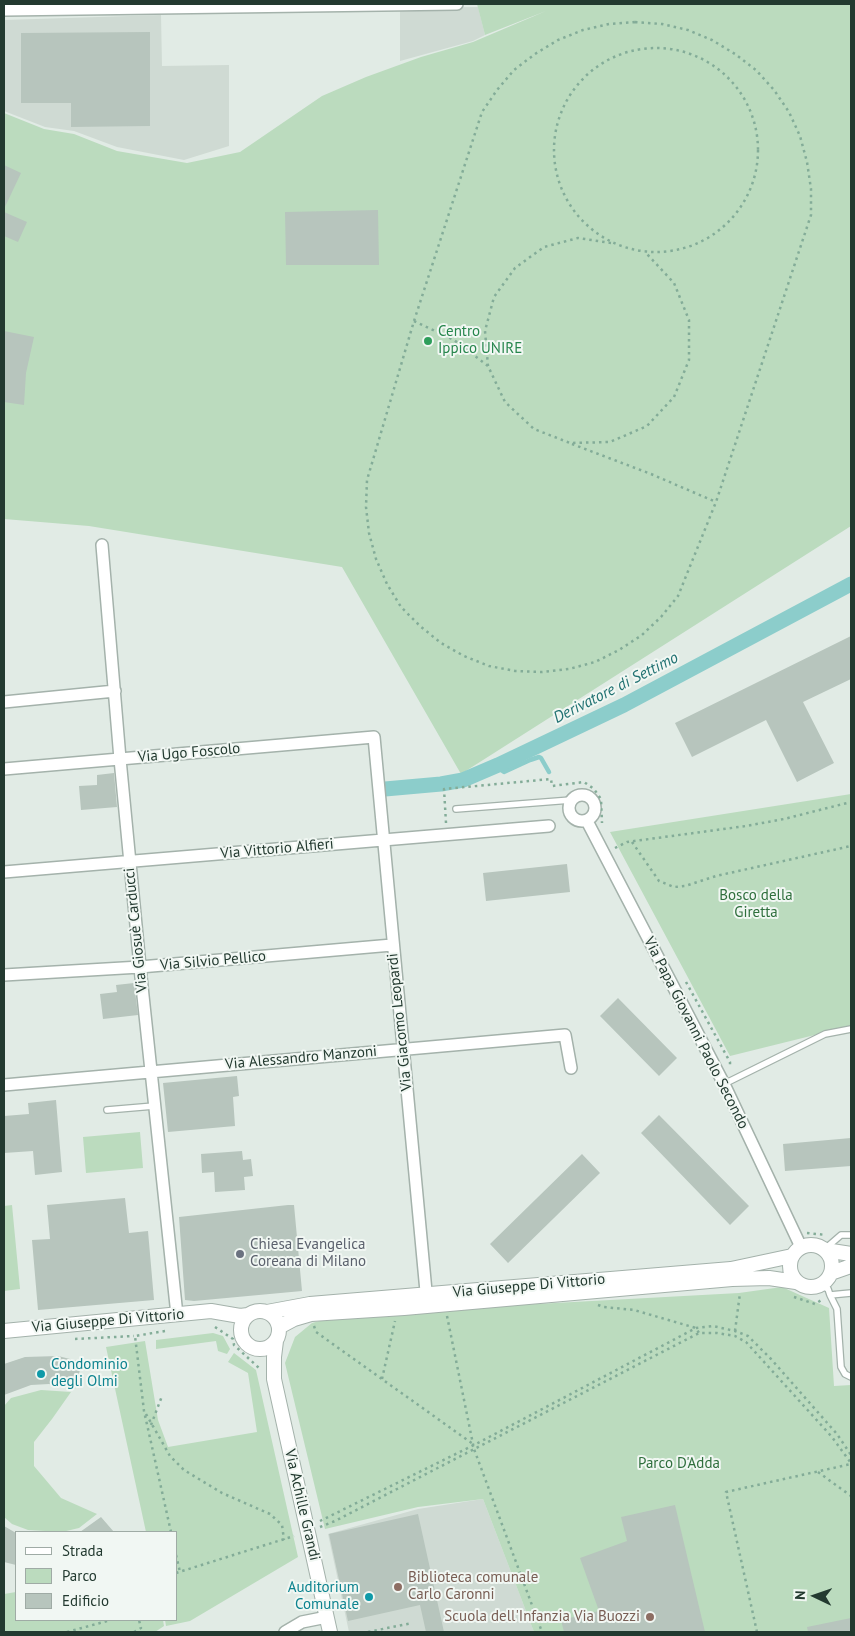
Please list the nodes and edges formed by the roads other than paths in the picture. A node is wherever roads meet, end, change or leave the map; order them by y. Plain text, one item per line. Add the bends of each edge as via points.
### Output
1 (457, 4) edge
2 (4, 10) edge
3 (102, 545) dead end
4 (115, 691) junction
5 (4, 702) edge
6 (374, 737) joint
7 (120, 759) junction
8 (4, 769) edge
9 (571, 800) junction
10 (456, 809) dead end
11 (587, 821) junction
12 (550, 826) dead end
13 (383, 839) junction
14 (130, 861) junction
15 (4, 872) edge
16 (392, 945) junction
17 (140, 967) junction
18 (4, 975) edge
19 (851, 1029) edge
20 (403, 1050) junction
21 (571, 1068) dead end
22 (150, 1071) junction
23 (724, 1084) junction
24 (4, 1085) edge
25 (154, 1106) junction
26 (107, 1110) dead end
27 (851, 1235) edge
28 (825, 1250) junction
29 (796, 1252) junction
30 (851, 1254) edge
31 (851, 1266) edge
32 (831, 1273) junction
33 (796, 1282) junction
34 (825, 1290) junction
35 (851, 1293) edge
36 (427, 1300) junction
37 (212, 1311) junction
38 (267, 1312) junction
39 (177, 1315) junction
40 (248, 1315) junction
41 (4, 1331) edge
42 (240, 1333) junction
43 (278, 1334) junction
44 (253, 1348) junction
45 (851, 1377) edge
46 (274, 1379) junction
47 (327, 1617) junction
48 (285, 1632) edge
49 (330, 1632) edge

1 - 2 street
3 - 4 street, Via Giosuè Carducci
4 - 5 street
4 - 7 street, Via Giosuè Carducci
6 - 7 street, Via Ugo Foscolo
6 - 13 street, Via Giacomo Leopardi
7 - 8 street, Via Ugo Foscolo
7 - 14 street, Via Giosuè Carducci
9 - 10 lane
9 - 11 street via 571,815 576,820
9 - 11 street via 586,795 593,800 596,812
11 - 23 street, Via Papa Giovanni Paolo Secondo
12 - 13 street, Via Vittorio Alfieri
13 - 14 street, Via Vittorio Alfieri
13 - 16 street, Via Giacomo Leopardi
14 - 15 street, Via Vittorio Alfieri
14 - 17 street, Via Giosuè Carducci
16 - 17 street, Via Silvio Pellico
16 - 20 street, Via Giacomo Leopardi
17 - 18 street, Via Silvio Pellico
17 - 22 street, Via Giosuè Carducci
19 - 23 lane via 825,1034
20 - 21 street, Via Alessandro Manzoni via 565,1035
20 - 22 street, Via Alessandro Manzoni
20 - 36 street, Via Giacomo Leopardi
22 - 24 street, Via Alessandro Manzoni
22 - 25 street, Via Giosuè Carducci
23 - 29 street, Via Papa Giovanni Paolo Secondo
25 - 26 lane
25 - 39 street, Via Giosuè Carducci
27 - 28 lane via 839,1236
28 - 29 street via 814,1244
28 - 30 street
28 - 32 street via 831,1259
29 - 33 street via 789,1267
29 - 36 street, Via Giuseppe Di Vittorio via 731,1269
31 - 32 street
32 - 34 street
33 - 34 street
33 - 36 street, Via Giuseppe Di Vittorio via 732,1278 445,1305
34 - 35 lane
34 - 45 lane via 837,1309 841,1367 844,1374
36 - 38 street, Via Giuseppe Di Vittorio via 310,1304
36 - 43 street, Via Giuseppe Di Vittorio via 404,1308 311,1314 294,1319
37 - 39 street, Via Giuseppe Di Vittorio
37 - 40 street, Via Giuseppe Di Vittorio
37 - 42 street
38 - 40 street
38 - 43 street via 272,1316
39 - 41 street, Via Giuseppe Di Vittorio
40 - 42 street via 240,1326
42 - 44 street via 244,1342
43 - 44 street via 266,1349
43 - 46 street, Via Achille Grandi
44 - 46 street, Via Achille Grandi
46 - 47 street, Via Achille Grandi via 304,1531
47 - 48 street via 302,1622
47 - 49 street, Via Achille Grandi

